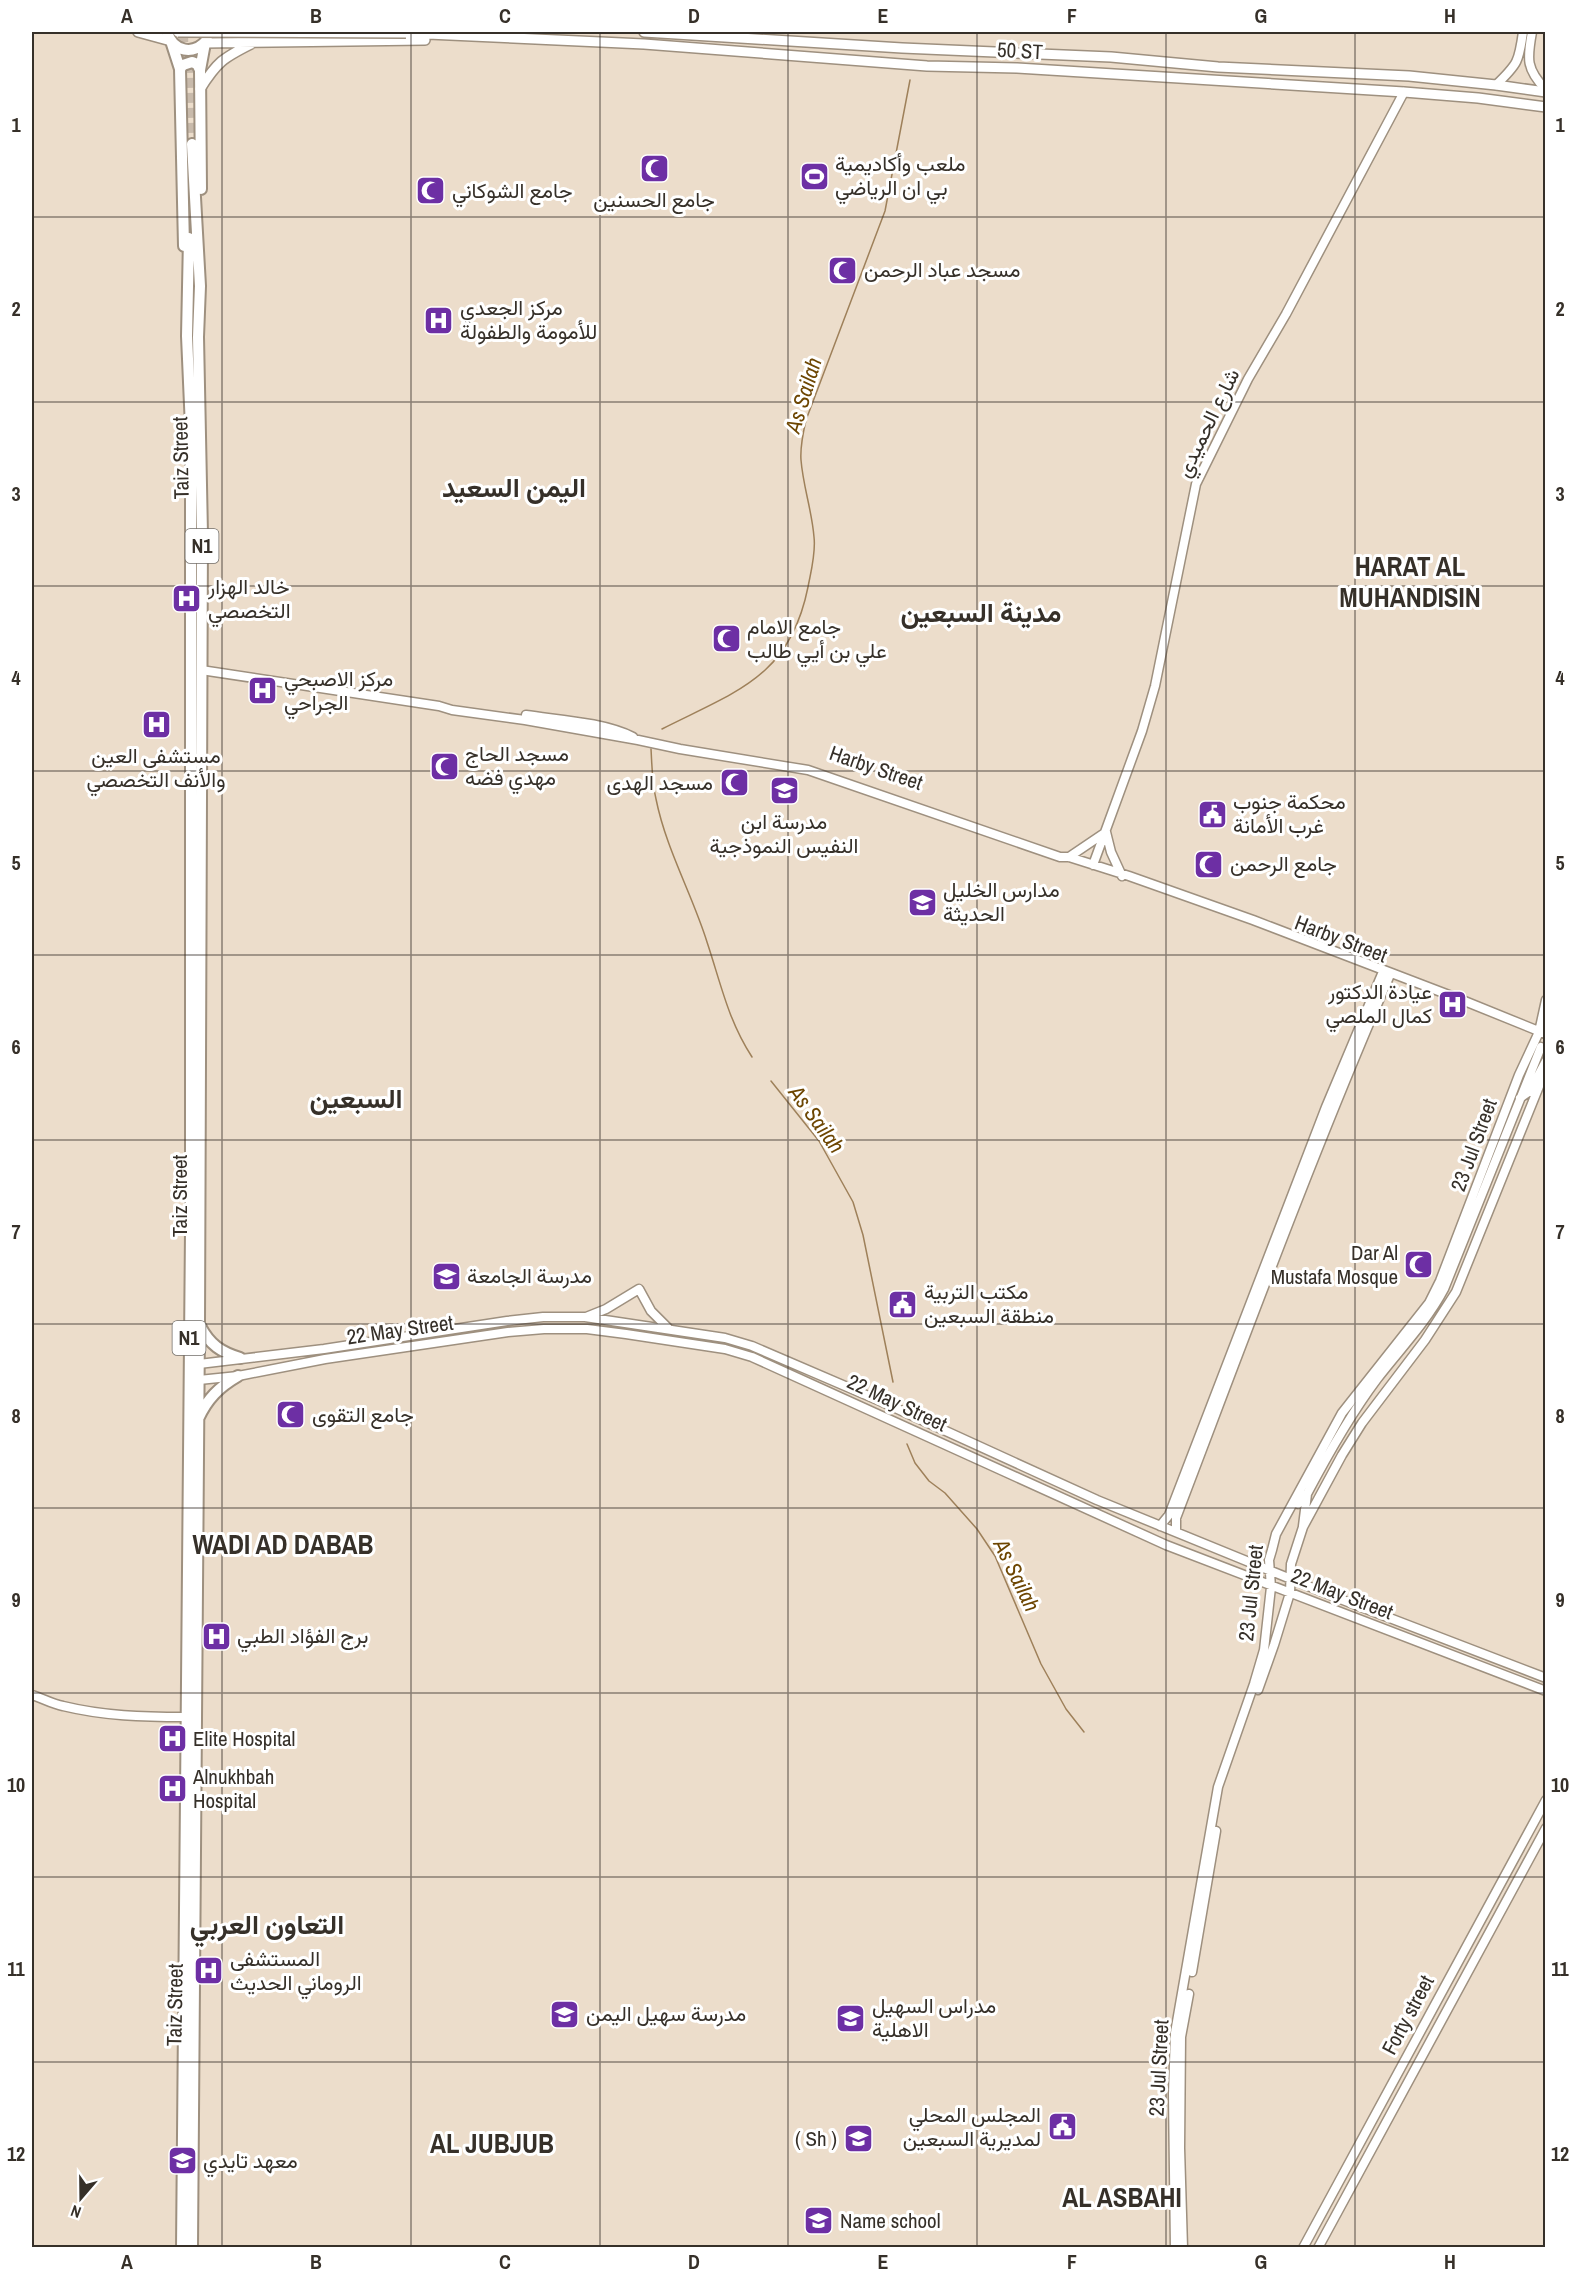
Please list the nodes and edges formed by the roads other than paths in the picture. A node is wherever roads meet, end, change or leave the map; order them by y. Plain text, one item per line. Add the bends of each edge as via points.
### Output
1 (138, 32) edge
2 (178, 32) edge
3 (211, 32) edge
4 (239, 32) edge
5 (643, 32) edge
6 (668, 32) edge
7 (1523, 32) edge
8 (1532, 32) edge
9 (169, 36) edge
10 (453, 36) junction
11 (205, 43) junction
12 (249, 43) junction
13 (644, 44) junction
14 (1017, 54) junction
15 (1523, 61) junction
16 (1218, 67) junction
17 (1017, 68) junction
18 (180, 69) junction
19 (200, 70) junction
20 (1218, 81) junction
21 (1496, 85) junction
22 (200, 89) junction
23 (1545, 91) edge
24 (1404, 92) junction
25 (1545, 107) edge
26 (189, 144) tunnel mouth
27 (194, 267) junction
28 (195, 428) junction
29 (201, 668) junction
30 (1106, 832) junction
31 (1069, 858) junction
32 (1093, 866) junction
33 (1120, 874) junction
34 (1386, 976) junction
35 (1545, 1002) edge
36 (1515, 1023) junction
37 (1542, 1033) edge
38 (1537, 1047) junction
39 (1545, 1061) edge
40 (1545, 1069) edge
41 (1520, 1099) junction
42 (585, 1317) junction
43 (628, 1323) junction
44 (199, 1325) junction
45 (669, 1329) junction
46 (417, 1334) junction
47 (626, 1334) junction
48 (419, 1345) junction
49 (324, 1349) junction
50 (240, 1358) junction
51 (325, 1359) junction
52 (199, 1364) junction
53 (238, 1376) junction
54 (199, 1380) junction
55 (880, 1401) junction
56 (909, 1416) junction
57 (893, 1420) junction
58 (196, 1422) junction
59 (915, 1431) junction
60 (1307, 1494) junction
61 (1173, 1516) junction
62 (1285, 1520) junction
63 (1160, 1526) junction
64 (1303, 1527) junction
65 (1176, 1532) junction
66 (193, 1546) junction
67 (1269, 1570) junction
68 (1290, 1578) junction
69 (1271, 1587) junction
70 (1290, 1593) junction
71 (1545, 1678) edge
72 (1545, 1691) edge
73 (32, 1695) edge
74 (190, 1717) junction
75 (1220, 1787) junction
76 (1545, 1800) edge
77 (1545, 1827) edge
78 (1187, 1987) junction
79 (1434, 2005) junction
80 (1446, 2012) junction
81 (1340, 2180) junction
82 (1352, 2184) junction
83 (182, 2247) edge
84 (192, 2247) edge
85 (1176, 2247) edge
86 (1184, 2247) edge
87 (1303, 2247) edge
88 (1318, 2247) edge

1 - 9 main road
2 - 10 main road, bridge
3 - 11 highway
4 - 12 main road via 240,39
5 - 6 main road, 50 ST
5 - 13 main road
6 - 14 main road, 50 ST
7 - 15 street
8 - 15 street
9 - 11 highway via 178,48 186,50 198,49
9 - 18 highway, N1
10 - 12 main road, 50 ST via 429,40
10 - 13 main road, 50 ST
11 - 12 main road, 50 ST
11 - 19 highway, N1
12 - 22 main road via 213,68
13 - 17 main road, 50 ST via 927,66
14 - 16 main road, 50 ST via 1111,57
14 - 17 main road
15 - 21 street
15 - 23 street
16 - 20 main road
16 - 21 main road, 50 ST via 1409,76
17 - 20 main road, 50 ST
18 - 19 highway via 192,62
18 - 27 highway, N1 via 184,248
19 - 22 highway, N1
20 - 24 main road, 50 ST
21 - 23 main road, 50 ST
22 - 27 highway, N1 via 201,248
24 - 25 main road, 50 ST
24 - 30 street, شارع الحميدي via 1248,379 1196,484 1155,686
26 - 27 highway, Taiz Street / N1
27 - 28 highway, Taiz Street / N1 via 187,336
28 - 29 highway, Taiz Street / N1
28 - 66 highway, Taiz Street / N1
29 - 31 street, Harby Street via 816,772
29 - 44 highway, Taiz Street / N1
30 - 31 street
30 - 32 street, شارع الحميدي
30 - 33 street
31 - 32 street, Harby Street
32 - 33 street, Harby Street
33 - 34 street, Harby Street
33 - 36 street, Harby Street via 1253,920
34 - 36 street, Harby Street
34 - 61 street via 1349,1059
35 - 37 street, 23 Jul Street
36 - 37 street, Harby Street
37 - 38 street, 23 Jul Street
38 - 41 street via 1520,1086
38 - 62 street, 23 Jul Street via 1519,1075 1429,1303 1342,1413
39 - 41 street via 1530,1090
40 - 64 street, 23 Jul Street via 1456,1292 1432,1331 1362,1424
41 - 60 street via 1433,1309 1351,1415
42 - 43 street, 22 May Street
42 - 45 street via 639,1289 651,1311
42 - 46 street, 22 May Street via 516,1320
43 - 45 street, 22 May Street
43 - 47 street
44 - 50 highway via 212,1344
44 - 52 highway, Taiz Street / N1
45 - 55 street, 22 May Street via 752,1346
46 - 48 street
46 - 49 street, 22 May Street
47 - 48 street, 22 May Street via 544,1329
47 - 57 street, 22 May Street via 725,1349
48 - 51 street, 22 May Street
49 - 50 street, 22 May Street
49 - 51 street
50 - 52 street, 22 May Street
51 - 53 street, 22 May Street
52 - 54 highway, Taiz Street / N1
53 - 54 street, 22 May Street
53 - 58 highway via 212,1395
54 - 58 highway, Taiz Street / N1
55 - 56 street, 22 May Street
55 - 57 street
56 - 59 street
56 - 63 street, 22 May Street
57 - 59 street, 22 May Street
58 - 66 highway, Taiz Street / N1
59 - 69 street, 22 May Street via 1166,1545
60 - 62 street via 1301,1497 1291,1518
60 - 64 street
61 - 63 street
61 - 65 street
62 - 67 street, 23 Jul Street via 1276,1534
63 - 65 street, 22 May Street
64 - 68 street, 23 Jul Street
65 - 67 street, 22 May Street
66 - 74 highway, Taiz Street / N1
67 - 68 street, 22 May Street
67 - 69 street, 23 Jul Street
68 - 70 street, 23 Jul Street
68 - 71 street, 22 May Street
69 - 70 street, 22 May Street
69 - 75 street, 23 Jul Street via 1262,1659
70 - 72 street, 22 May Street
70 - 75 street, 23 Jul Street
73 - 74 street via 60,1706 103,1714
74 - 83 highway, Taiz Street / N1
74 - 84 highway, Taiz Street / N1
75 - 78 street, 23 Jul Street
76 - 79 street, Forty street
77 - 80 street, Forty street
78 - 85 street, 23 Jul Street via 1175,2033
78 - 86 street, 23 Jul Street via 1181,2037
79 - 80 street
79 - 81 street, Forty street
80 - 82 street, Forty street
81 - 82 street
81 - 87 street, Forty street
82 - 88 street, Forty street

